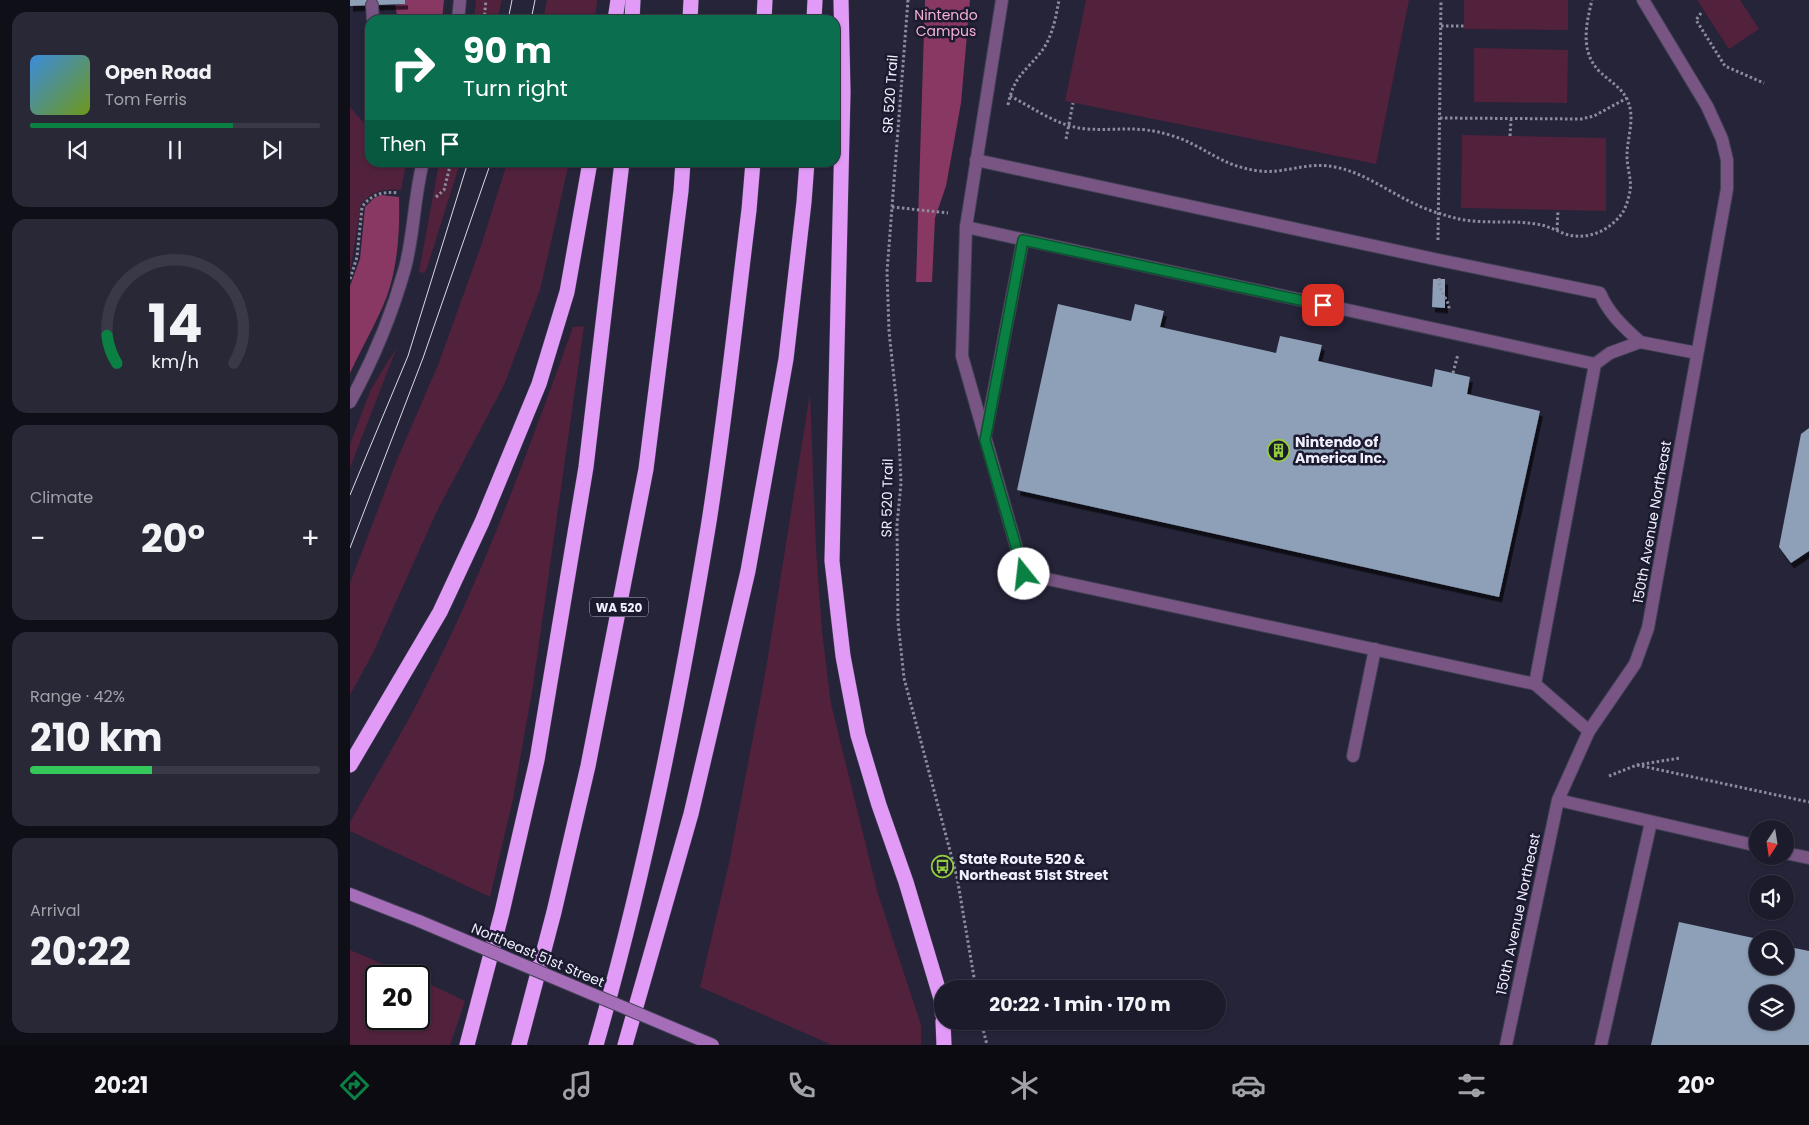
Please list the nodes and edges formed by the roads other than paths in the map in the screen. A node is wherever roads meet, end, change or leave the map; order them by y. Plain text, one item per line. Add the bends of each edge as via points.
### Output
1 (460, 0) edge
2 (618, 0) edge
3 (633, 0) edge
4 (691, 0) edge
5 (765, 0) edge
6 (815, 0) edge
7 (841, 0) edge
8 (1002, 0) edge
9 (1643, 0) edge
10 (372, 5) dead end
11 (373, 15) edge
12 (458, 15) edge
13 (616, 15) edge
14 (632, 15) edge
15 (690, 15) edge
16 (764, 15) edge
17 (814, 15) edge
18 (976, 160) junction
19 (421, 167) edge
20 (589, 167) edge
21 (621, 167) edge
22 (683, 167) edge
23 (753, 167) edge
24 (807, 167) edge
25 (967, 222) junction
26 (1023, 240) junction
27 (1640, 342) junction
28 (1697, 353) junction
29 (1595, 364) junction
30 (350, 402) edge
31 (985, 440) junction
32 (1375, 650) junction
33 (1535, 684) junction
34 (1589, 731) junction
35 (1353, 756) dead end
36 (350, 765) edge
37 (1558, 800) junction
38 (1651, 822) junction
39 (1749, 844) edge
40 (1794, 855) edge
41 (1809, 858) edge
42 (350, 894) edge
43 (935, 980) edge
44 (943, 1030) edge
45 (467, 1045) edge
46 (519, 1045) edge
47 (596, 1045) edge
48 (625, 1045) edge
49 (713, 1045) edge
50 (944, 1045) edge
51 (1506, 1045) edge
52 (1601, 1045) edge

1 - 12 street
2 - 13 highway
3 - 14 highway
4 - 15 highway
5 - 16 highway
6 - 17 highway
7 - 43 highway via 843,92 832,561 843,656 858,735
8 - 18 street
9 - 28 street, 150th Avenue Northeast via 1707,106 1722,138 1727,160 1726,189
10 - 11 street
18 - 25 street
18 - 27 street via 1600,293 1615,320
19 - 30 street via 405,266 388,319
20 - 36 highway via 567,292 539,384 482,522 440,612
21 - 45 highway via 586,467 537,760
22 - 46 highway, WA 520 via 646,469 588,766
23 - 47 highway via 705,545 662,783 624,950
24 - 48 highway via 786,359 748,572 691,814
25 - 26 street
25 - 31 street via 962,356
26 - 29 street
26 - 31 street
27 - 28 street
27 - 29 street via 1610,353
28 - 34 street, 150th Avenue Northeast via 1648,628 1635,664
29 - 33 street
31 - 32 street via 1024,574
32 - 33 street
32 - 35 street
33 - 34 street
34 - 37 street, 150th Avenue Northeast
37 - 38 street
37 - 51 street, 150th Avenue Northeast
38 - 39 street
38 - 52 street
40 - 41 street
42 - 49 main road, Northeast 51st Street, bridge
44 - 50 highway

